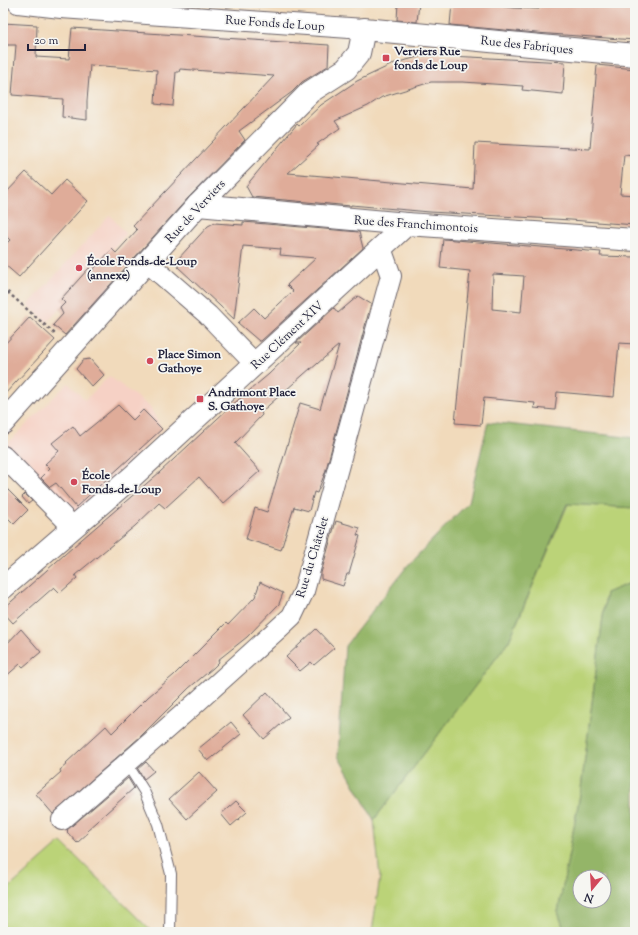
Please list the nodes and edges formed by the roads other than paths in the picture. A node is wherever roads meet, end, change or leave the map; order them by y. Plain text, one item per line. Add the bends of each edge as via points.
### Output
1 (18, 3) edge
2 (62, 5) edge
3 (364, 29) junction
4 (635, 55) edge
5 (198, 205) junction
6 (407, 224) junction
7 (635, 240) edge
8 (381, 248) junction
9 (148, 263) junction
10 (255, 364) junction
11 (3, 423) edge
12 (3, 456) edge
13 (73, 527) junction
14 (3, 588) edge
15 (127, 764) junction
16 (62, 820) dead end
17 (170, 932) edge

1 - 2 street, Rue Fonds de Loup
2 - 3 street, Rue Fonds de Loup
3 - 4 street, Rue des Fabriques
3 - 5 street, Rue de Verviers via 359,53 346,68 310,92
5 - 6 street, Rue des Franchimontois
5 - 9 street, Rue de Verviers
6 - 7 street, Rue des Franchimontois
6 - 8 street, Rue Clément XIV
8 - 10 street, Rue Clément XIV
8 - 15 street, Rue du Châtelet via 391,276 304,591 292,616
9 - 10 street via 208,316
9 - 11 street, Rue de Verviers
10 - 13 street, Rue Clément XIV via 133,476
12 - 13 street
13 - 14 street, Rue Clément XIV
15 - 16 street, Rue du Châtelet
15 - 17 lane via 144,791 158,824 171,874

